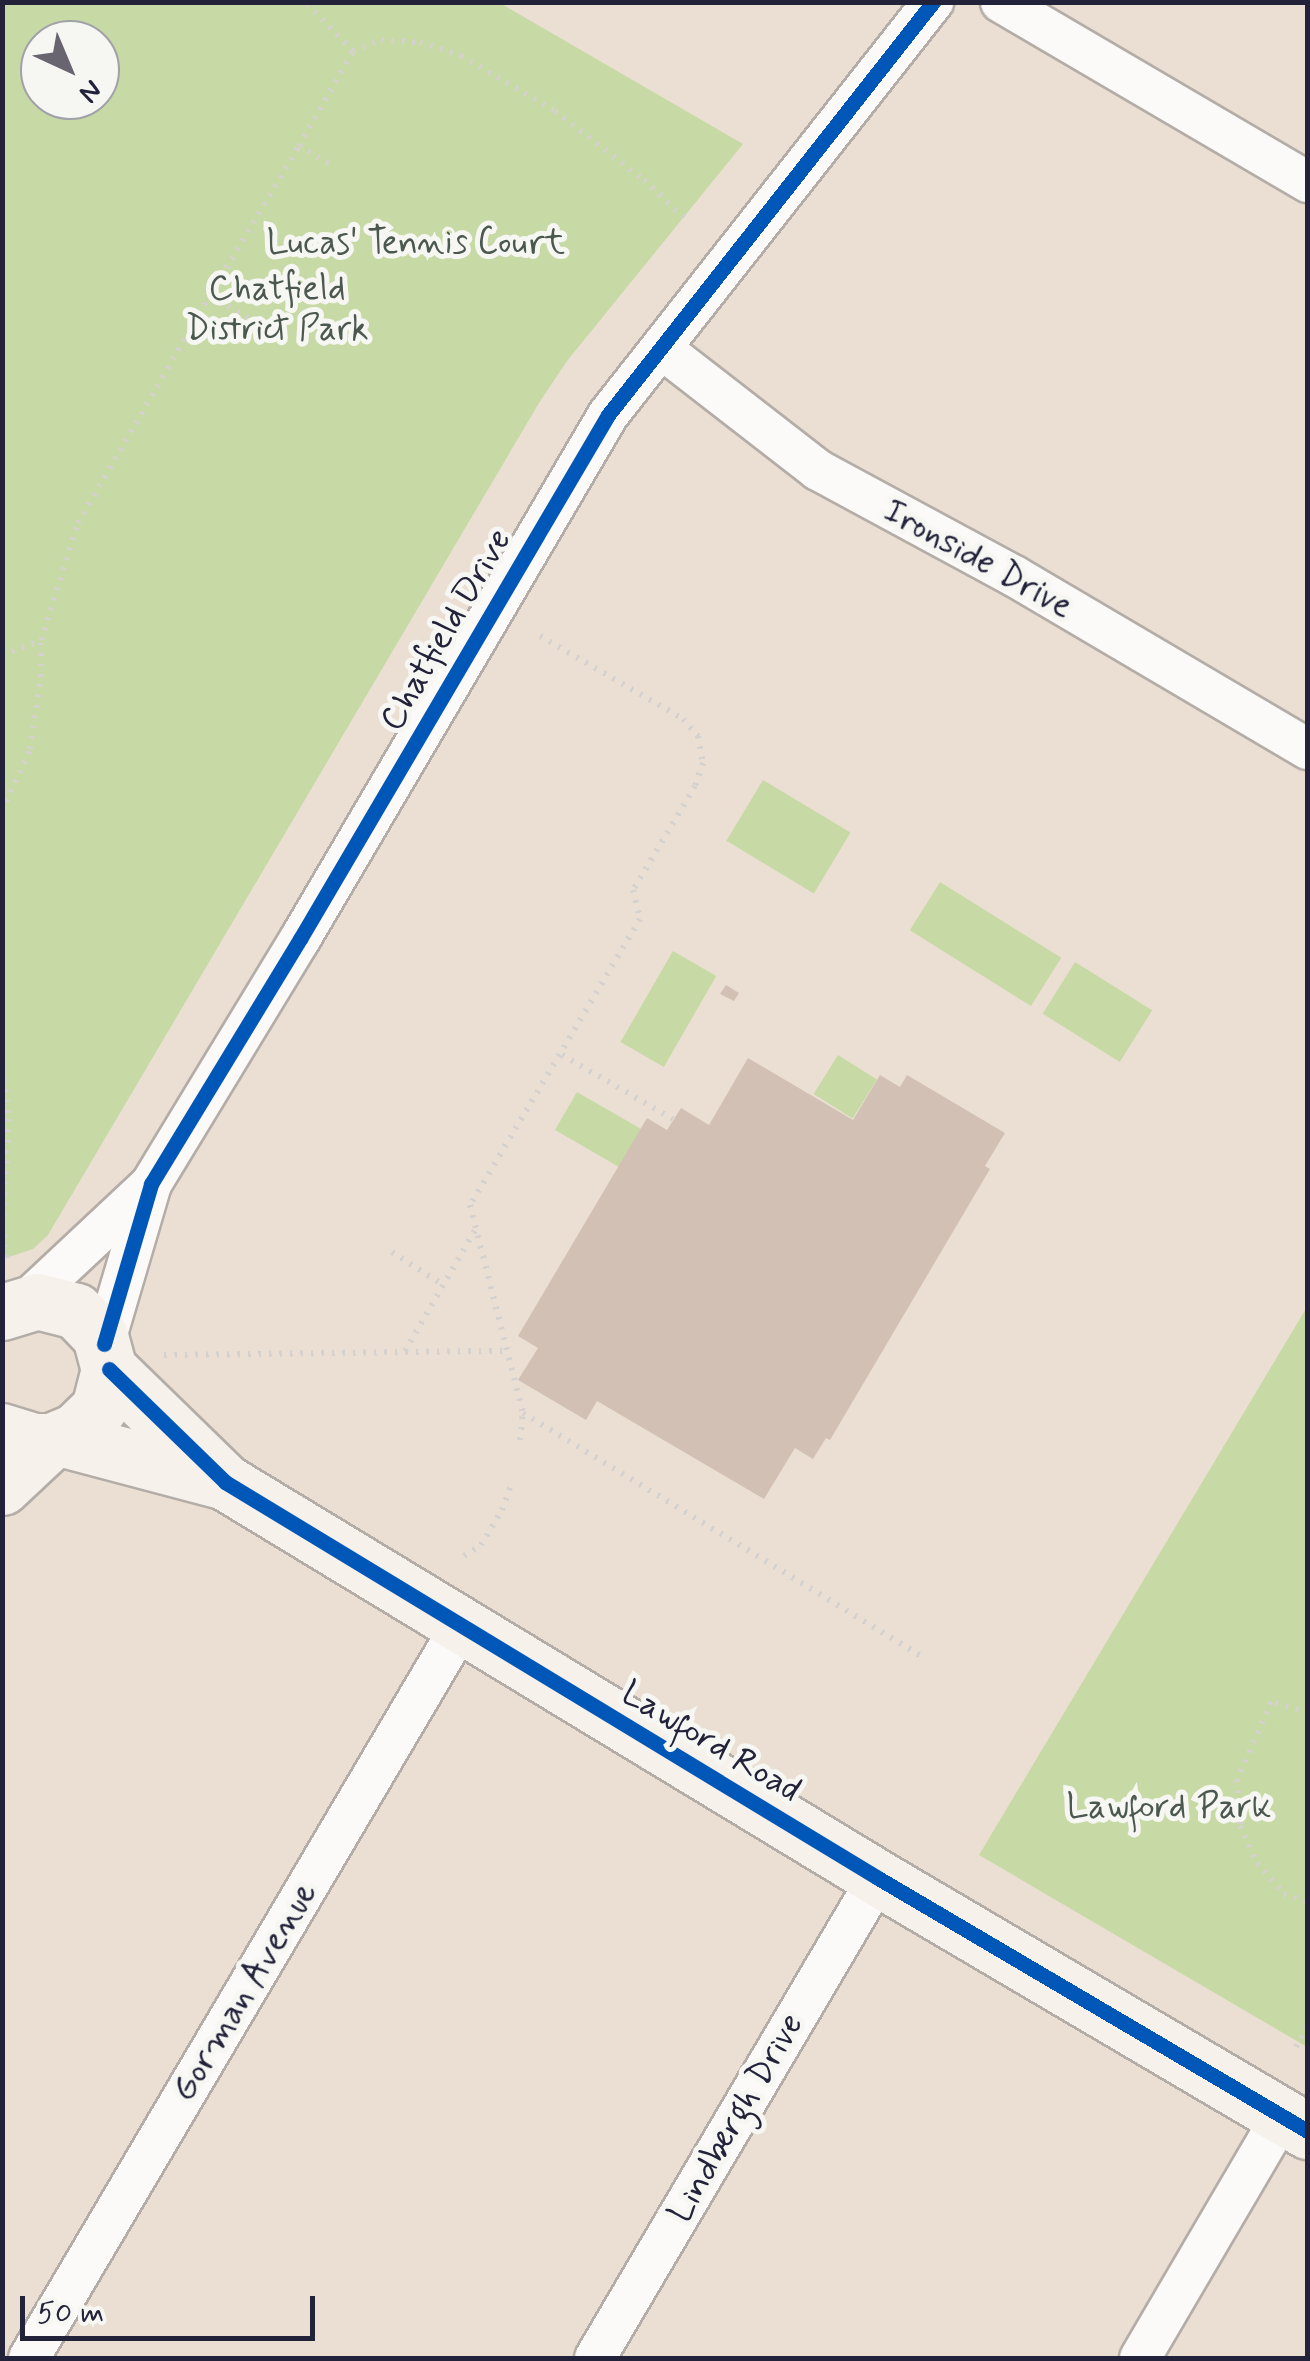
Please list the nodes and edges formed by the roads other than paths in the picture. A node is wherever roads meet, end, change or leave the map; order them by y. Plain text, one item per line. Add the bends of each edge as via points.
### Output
1 (933, 2) edge
2 (1001, 2) edge
3 (1308, 182) edge
4 (662, 349) junction
5 (1308, 750) edge
6 (151, 1184) junction
7 (11, 1296) edge
8 (122, 1356) junction
9 (38, 1437) edge
10 (225, 1482) junction
11 (2, 1487) edge
12 (461, 1626) junction
13 (878, 1878) junction
14 (1295, 2124) edge
15 (29, 2358) edge
16 (595, 2358) edge
17 (1140, 2358) edge

1 - 4 street, Chatfield Drive
2 - 3 street
4 - 5 street, Ironside Drive via 818,470 1014,576
4 - 6 street, Chatfield Drive via 608,415
6 - 7 street, Chatfield Drive
6 - 8 street, Chatfield Drive
7 - 8 street, Lawford Road via 76,1311
8 - 9 street via 99,1408 82,1427
8 - 10 street, Lawford Road
9 - 10 street, Lawford Road
9 - 11 street
10 - 12 street, Lawford Road
12 - 13 street, Lawford Road
12 - 15 street, Gorman Avenue
13 - 14 street, Lawford Road
13 - 16 street, Lindbergh Drive
14 - 17 street

